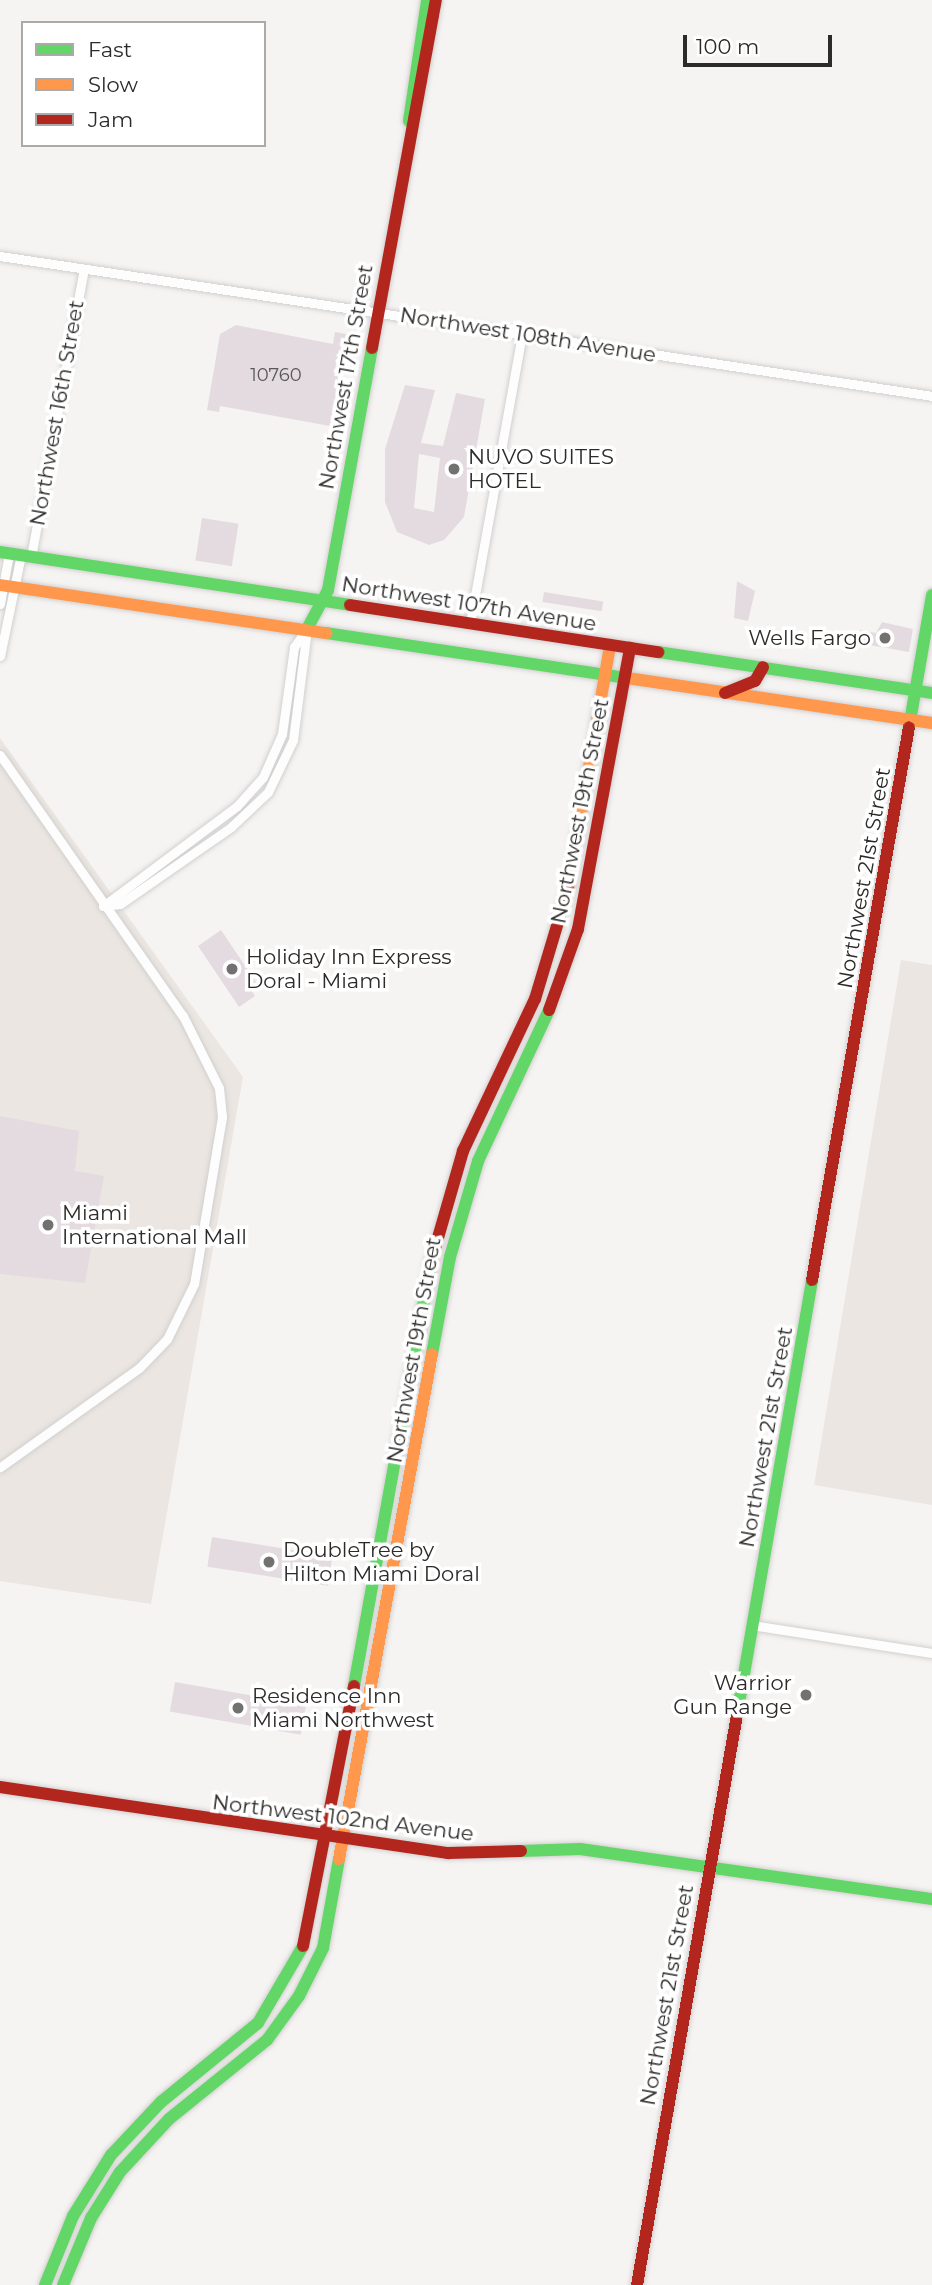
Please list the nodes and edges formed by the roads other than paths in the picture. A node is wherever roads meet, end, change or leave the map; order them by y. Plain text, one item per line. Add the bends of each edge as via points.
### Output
1 (427, 0) edge
2 (436, 0) edge
3 (410, 125) junction
4 (0, 256) edge
5 (83, 269) junction
6 (377, 312) junction
7 (522, 334) junction
8 (932, 396) edge
9 (15, 554) edge
10 (6, 586) edge
11 (932, 595) edge
12 (324, 601) junction
13 (0, 604) edge
14 (470, 623) junction
15 (307, 629) junction
16 (610, 645) junction
17 (630, 648) junction
18 (0, 656) edge
19 (763, 667) junction
20 (605, 675) junction
21 (625, 678) junction
22 (915, 690) junction
23 (725, 693) junction
24 (932, 693) edge
25 (911, 720) junction
26 (932, 723) edge
27 (0, 755) edge
28 (103, 906) junction
29 (0, 1467) edge
30 (751, 1625) junction
31 (932, 1653) edge
32 (0, 1787) edge
33 (329, 1838) junction
34 (346, 1840) junction
35 (709, 1866) junction
36 (932, 1899) edge
37 (45, 2285) edge
38 (63, 2285) edge
39 (637, 2285) edge

1 - 3 street, Northwest 17th Street
2 - 3 street, Northwest 17th Street
3 - 6 street, Northwest 17th Street
4 - 5 street, Northwest 108th Avenue
5 - 6 street, Northwest 108th Avenue
5 - 9 street, Northwest 16th Street
6 - 7 street, Northwest 108th Avenue
6 - 12 street, Northwest 17th Street
7 - 8 street, Northwest 108th Avenue
7 - 14 street
9 - 10 street, Northwest 16th Street
9 - 12 street, Northwest 107th Avenue
10 - 13 street, Northwest 16th Street
10 - 15 street
10 - 18 street, Northwest 16th Street
11 - 22 street, Northwest 21st Street
12 - 14 street, Northwest 107th Avenue
12 - 15 street, Northwest 17th Street
14 - 16 street, Northwest 107th Avenue
15 - 20 street
15 - 28 street via 293,740 268,792 231,827 120,904
16 - 17 street, Northwest 107th Avenue
16 - 20 street, Northwest 19th Street
17 - 19 street, Northwest 107th Avenue
17 - 21 street, Northwest 19th Street
19 - 22 street, Northwest 107th Avenue
19 - 23 street via 755,681
20 - 21 street
20 - 33 street, Northwest 19th Street via 563,918 535,999 463,1151 432,1254
21 - 23 street
21 - 34 street, Northwest 19th Street via 578,929 547,1016 478,1161 450,1257
22 - 24 street, Northwest 107th Avenue
22 - 25 street, Northwest 21st Street
23 - 25 street
25 - 26 street
25 - 30 street, Northwest 21st Street
27 - 28 street
28 - 29 street via 183,1016 219,1088 220,1146 210,1204 194,1283 160,1350
30 - 31 street
30 - 35 street, Northwest 21st Street
32 - 33 street, Northwest 102nd Avenue
33 - 34 street, Northwest 102nd Avenue
33 - 37 street, Northwest 19th Street via 316,1911 298,1963 240,2041 161,2102 111,2155 72,2216
34 - 35 street, Northwest 102nd Avenue via 484,1855 580,1849
34 - 38 street, Northwest 19th Street via 334,1915 317,1964 289,2012 249,2056 169,2119 120,2172 87,2227
35 - 36 street, Northwest 102nd Avenue
35 - 39 street, Northwest 21st Street

